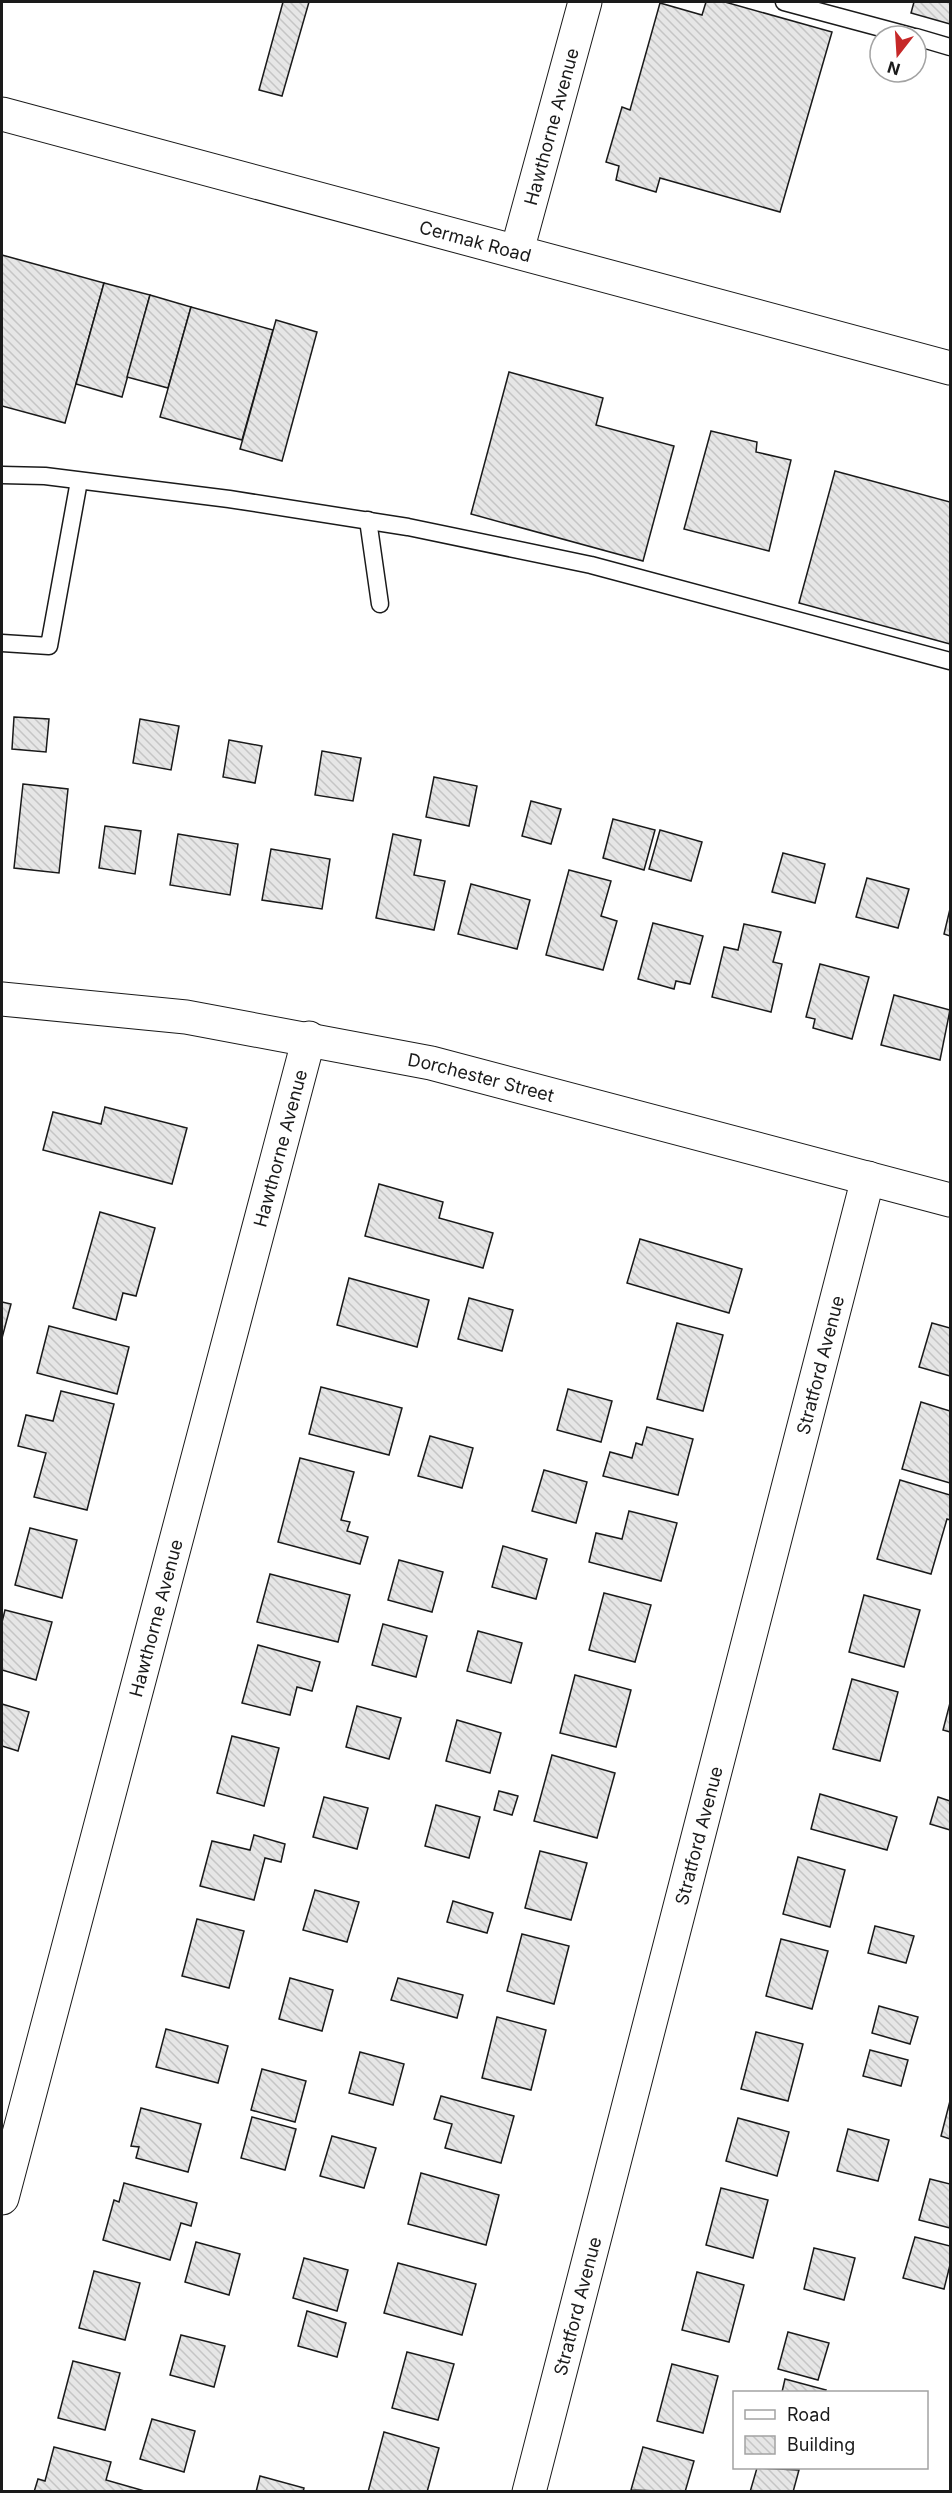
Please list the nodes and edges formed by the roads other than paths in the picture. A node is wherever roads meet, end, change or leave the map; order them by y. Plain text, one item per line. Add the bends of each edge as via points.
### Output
1 (585, 2) edge
2 (784, 2) edge
3 (868, 24) edge
4 (928, 40) edge
5 (951, 47) edge
6 (2, 114) edge
7 (517, 251) junction
8 (951, 368) edge
9 (2, 475) edge
10 (79, 481) junction
11 (368, 520) junction
12 (380, 604) dead end
13 (2, 643) edge
14 (951, 661) edge
15 (2, 999) edge
16 (309, 1038) junction
17 (868, 1178) junction
18 (951, 1200) edge
19 (2, 2198) edge
20 (529, 2492) edge

1 - 7 street, Hawthorne Avenue
2 - 3 lane
4 - 5 lane
6 - 7 street, Cermak Road
7 - 8 street, Cermak Road
9 - 10 lane
10 - 11 lane
10 - 13 lane via 49,646
11 - 12 lane
11 - 14 lane via 591,565
15 - 16 street, Dorchester Street via 186,1017
16 - 17 street, Dorchester Street via 431,1063
16 - 19 street, Hawthorne Avenue
17 - 18 street, Dorchester Street
17 - 20 street, Stratford Avenue

